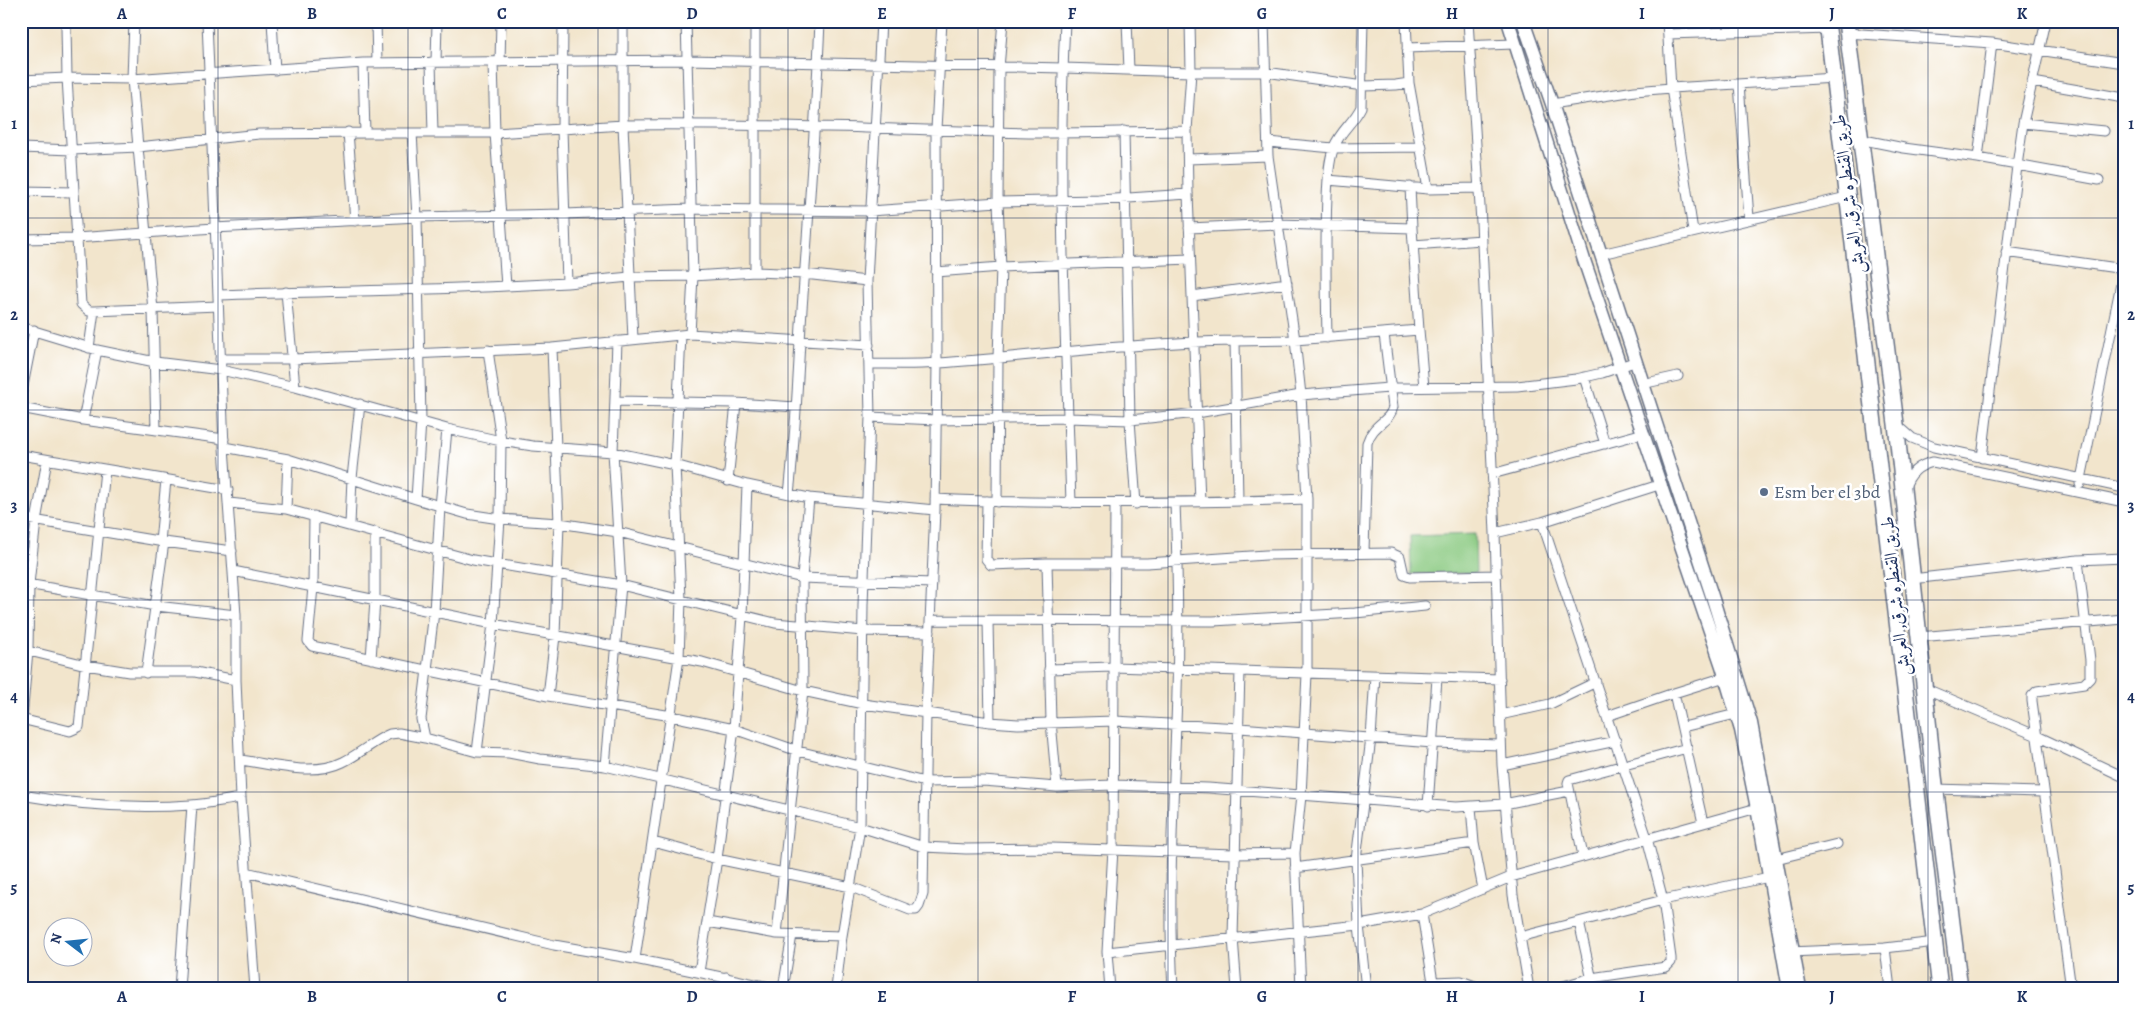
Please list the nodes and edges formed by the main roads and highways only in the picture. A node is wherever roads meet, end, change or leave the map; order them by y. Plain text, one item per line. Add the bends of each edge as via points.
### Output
1 (1508, 21) edge
2 (1523, 21) edge
3 (1828, 25) edge
4 (1846, 27) edge
5 (1706, 601) junction
6 (1758, 789) junction
7 (1788, 952) junction
8 (1789, 989) edge
9 (1800, 989) edge
10 (1940, 989) edge
11 (1960, 989) edge

1 - 5 main road via 1621,367
2 - 5 main road via 1601,254
3 - 10 highway, طريق القنطره شرق, العريش
4 - 11 highway, طريق القنطره شرق, العريش via 1896,424
5 - 6 main road
5 - 6 main road via 1751,723
6 - 7 main road via 1776,859
6 - 7 main road via 1757,808 1769,877
7 - 8 main road
7 - 9 main road

